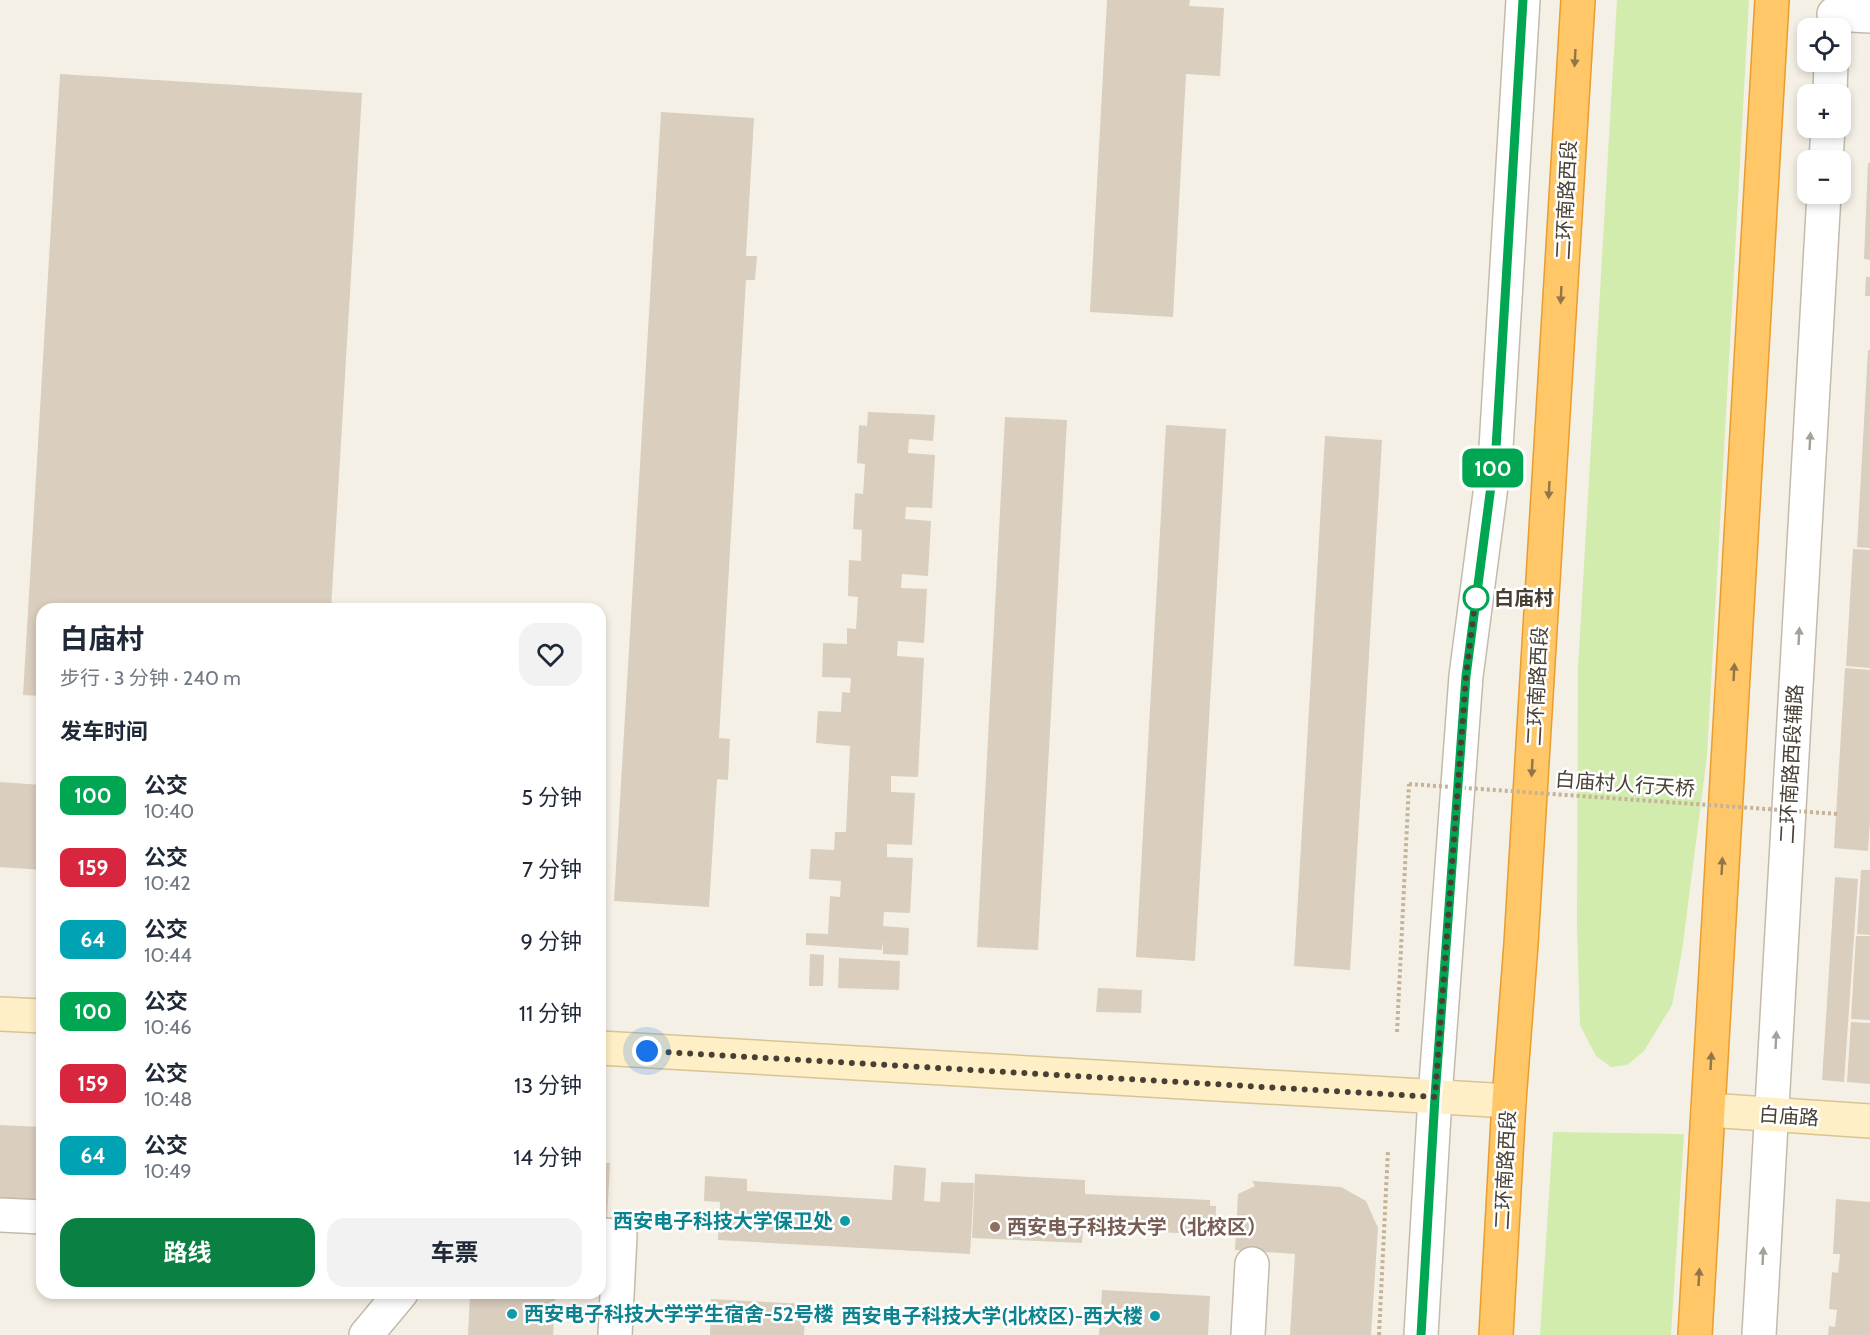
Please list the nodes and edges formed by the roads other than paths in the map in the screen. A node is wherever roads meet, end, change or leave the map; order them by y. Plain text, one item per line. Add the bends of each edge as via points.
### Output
1 (1523, 0) edge
2 (1578, 0) edge
3 (1772, 0) edge
4 (1834, 14) edge
5 (1870, 16) edge
6 (1823, 204) edge
7 (0, 1014) edge
8 (36, 1016) edge
9 (606, 1048) edge
10 (1435, 1097) junction
11 (1509, 1101) junction
12 (1708, 1110) junction
13 (1771, 1114) junction
14 (1870, 1121) edge
15 (0, 1215) edge
16 (36, 1217) edge
17 (606, 1235) edge
18 (1252, 1264) dead end
19 (396, 1299) edge
20 (366, 1335) edge
21 (615, 1335) edge
22 (1248, 1335) edge
23 (1421, 1335) edge
24 (1496, 1335) edge
25 (1695, 1335) edge
26 (1759, 1335) edge

1 - 10 street via 1496,448 1466,676
2 -> 11 highway, 二环南路西段
12 -> 3 highway
4 - 5 street
13 -> 6 street, 二环南路西段辅路
7 - 8 street
9 - 10 street
10 - 11 street
10 - 23 street
11 - 24 highway, 二环南路西段
12 - 13 street, 白庙路
25 -> 12 highway
13 - 14 street, 白庙路
26 -> 13 street, 二环南路西段辅路
15 - 16 street
17 - 21 street via 620,1236
18 - 22 street
19 - 20 street

